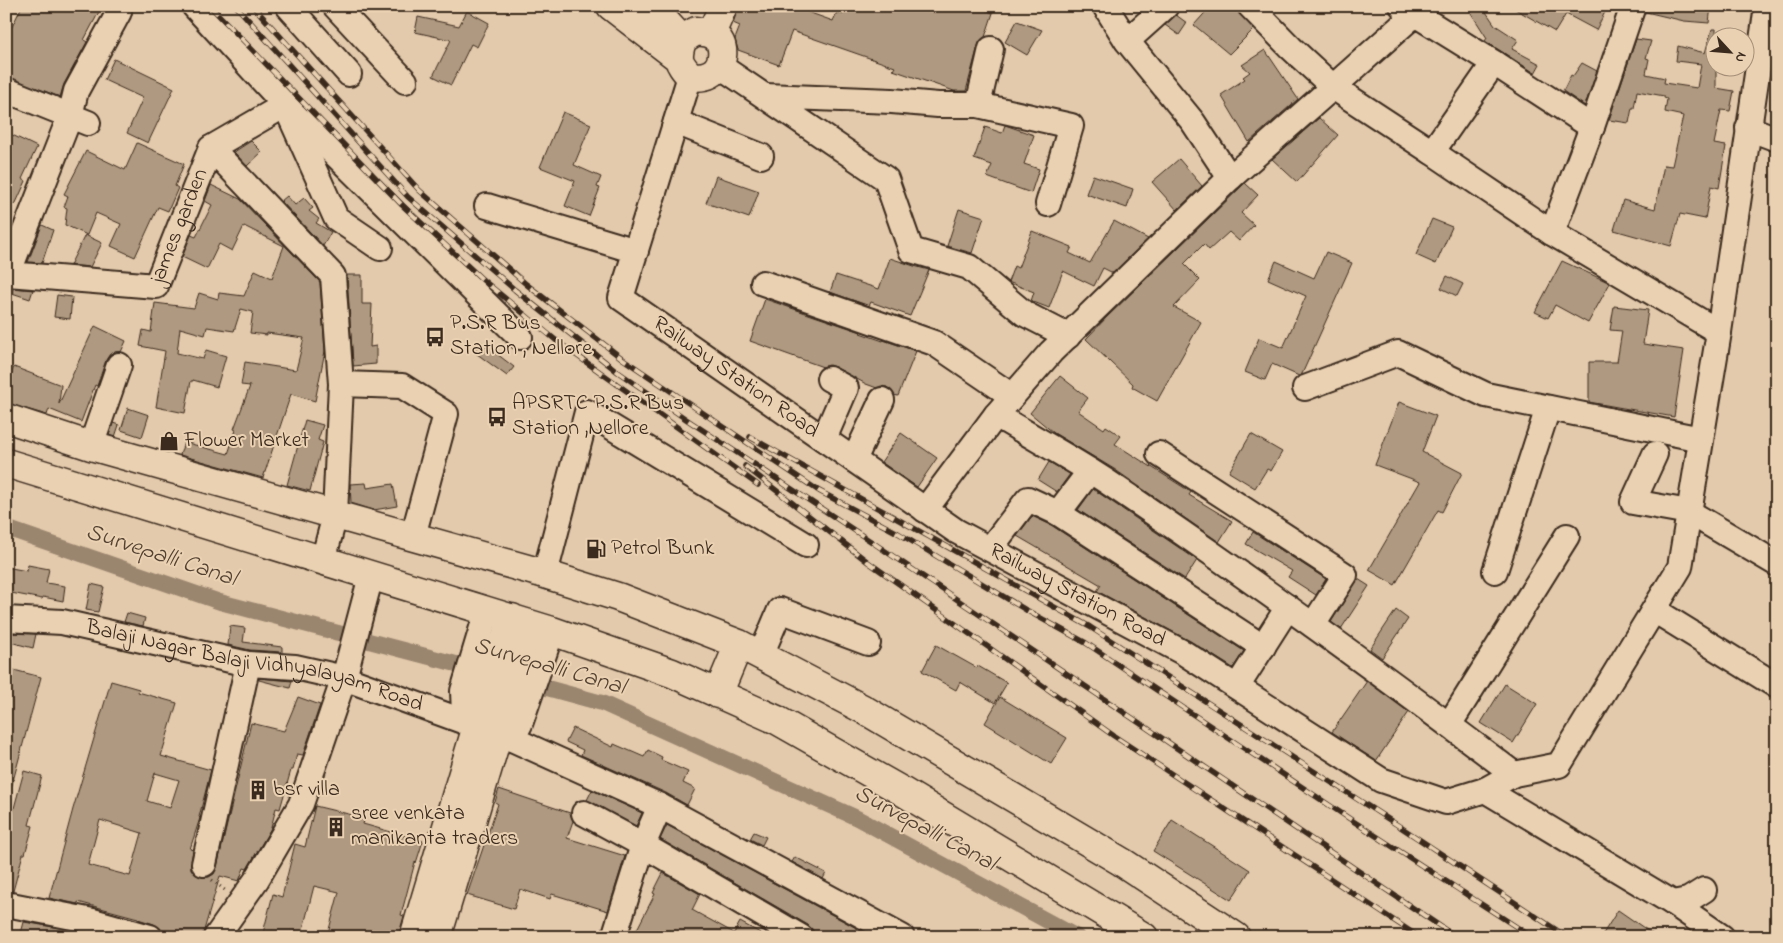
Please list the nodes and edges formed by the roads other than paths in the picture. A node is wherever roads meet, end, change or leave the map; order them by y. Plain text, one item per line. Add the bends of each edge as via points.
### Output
1 (194, 6) edge
2 (288, 6) edge
3 (335, 6) edge
4 (611, 6) edge
5 (651, 6) edge
6 (723, 6) edge
7 (1105, 6) edge
8 (1166, 6) edge
9 (1250, 6) edge
10 (1633, 6) edge
11 (1767, 6) edge
12 (1413, 9) edge
13 (119, 12) dead end
14 (712, 34) junction
15 (1127, 41) junction
16 (991, 49) dead end
17 (683, 58) junction
18 (1494, 63) junction
19 (720, 66) junction
20 (349, 74) dead end
21 (405, 81) dead end
22 (1333, 86) junction
23 (6, 90) edge
24 (764, 96) junction
25 (285, 105) junction
26 (978, 105) junction
27 (79, 119) junction
28 (676, 122) junction
29 (1592, 127) junction
30 (1748, 128) junction
31 (1777, 139) edge
32 (211, 148) junction
33 (1432, 152) junction
34 (761, 156) dead end
35 (1230, 178) junction
36 (1048, 204) dead end
37 (488, 206) dead end
38 (1552, 233) junction
39 (380, 248) dead end
40 (636, 251) junction
41 (763, 283) dead end
42 (1718, 332) junction
43 (1068, 336) junction
44 (520, 337) dead end
45 (119, 365) dead end
46 (830, 379) dead end
47 (341, 384) junction
48 (1305, 388) dead end
49 (1012, 396) junction
50 (882, 400) dead end
51 (1548, 408) junction
52 (996, 414) junction
53 (6, 418) edge
54 (824, 439) junction
55 (1701, 440) junction
56 (91, 446) junction
57 (1159, 454) dead end
58 (1655, 454) dead end
59 (854, 460) junction
60 (6, 463) edge
61 (1090, 471) junction
62 (925, 510) junction
63 (1689, 512) junction
64 (1058, 513) junction
65 (336, 514) junction
66 (412, 536) junction
67 (1567, 536) dead end
68 (806, 545) dead end
69 (990, 549) junction
70 (323, 562) junction
71 (1777, 564) edge
72 (1496, 571) dead end
73 (545, 574) junction
74 (371, 576) junction
75 (1288, 608) junction
76 (1654, 610) junction
77 (6, 619) edge
78 (1313, 625) junction
79 (519, 631) junction
80 (868, 643) dead end
81 (1263, 647) junction
82 (750, 649) junction
83 (248, 664) junction
84 (344, 678) junction
85 (1777, 686) edge
86 (1237, 687) junction
87 (718, 694) junction
88 (491, 719) junction
89 (1449, 725) junction
90 (1514, 774) junction
91 (1485, 790) junction
92 (660, 806) junction
93 (584, 813) dead end
94 (643, 845) junction
95 (204, 864) road end
96 (1704, 890) dead end
97 (1673, 903) junction
98 (6, 904) edge
99 (222, 929) edge
100 (150, 937) edge
101 (414, 937) edge
102 (437, 937) edge
103 (614, 937) edge
104 (801, 937) edge
105 (902, 937) edge
106 (1144, 937) edge
107 (1236, 937) edge
108 (1722, 937) edge

1 - 25 street
2 - 20 street
3 - 21 street
4 - 17 main road
5 - 17 main road
6 - 14 main road
7 - 15 street
8 - 15 street
9 - 22 street
10 - 29 street
11 - 30 street
12 - 18 street
12 - 22 street
13 - 27 street via 76,91
14 - 17 main road via 696,32
14 - 19 main road via 720,42 723,54
15 - 35 street via 1193,122
16 - 26 street
17 - 19 main road via 699,77 711,74
17 - 28 street
18 - 29 street
18 - 33 street
19 - 24 street
22 - 33 street
22 - 35 street
23 - 27 street
24 - 26 street
24 - 43 street via 886,179 911,250 969,267 1026,314
25 - 32 street
25 - 39 street via 336,218
25 - 44 street
26 - 36 street via 1070,126
27 - 32 street, james garden via 8,274 156,286
28 - 34 street
28 - 40 street
29 - 38 street
30 - 31 street
30 - 42 street
32 - 47 street, james garden via 334,276
33 - 38 street
35 - 43 street
37 - 40 street
38 - 42 street
40 - 54 street, Railway Station Road via 621,298
41 - 49 street via 934,343
42 - 55 street
43 - 49 street
45 - 56 street
46 - 54 street via 846,388
47 - 65 street
47 - 66 street via 402,386 446,414
48 - 51 street via 1398,354 1486,395
49 - 52 street
50 - 59 street
51 - 55 street
51 - 72 street
52 - 61 street
52 - 62 street
53 - 56 main road
54 - 59 street, Railway Station Road
55 - 63 street
56 - 65 main road
57 - 78 street via 1345,575
58 - 63 street via 1633,502
59 - 62 street, Railway Station Road
60 - 70 main road
61 - 64 street
61 - 75 street
62 - 69 street, Railway Station Road
63 - 71 street
63 - 76 street via 1680,568
64 - 69 street via 1028,499
64 - 81 street
65 - 66 main road
65 - 70 street
66 - 73 main road
67 - 89 street
68 - 73 street via 587,412
69 - 86 street, Railway Station Road via 1184,653
70 - 74 main road
73 - 82 main road via 618,596
74 - 79 main road
74 - 84 street
75 - 78 street
75 - 81 street
76 - 85 street
76 - 90 street, Railway Station Road via 1559,765
77 - 83 street, Balaji Nagar Balaji Vidhyalayam Road via 62,622
78 - 89 street
79 - 87 main road via 672,673
79 - 88 main road
79 - 88 street
80 - 82 street via 780,610
81 - 86 street
82 - 87 main road
82 - 107 main road via 863,709 1122,862
83 - 84 street, Balaji Nagar Balaji Vidhyalayam Road via 295,667
83 - 95 street
84 - 88 street, Balaji Nagar Balaji Vidhyalayam Road
84 - 99 street via 301,804 257,879
86 - 91 street, Railway Station Road via 1381,780 1446,802
87 - 106 main road via 776,720 900,790
88 - 92 street, Balaji Nagar Balaji Vidhyalayam Road
88 - 101 main road
88 - 102 main road
89 - 90 street
90 - 91 street, Railway Station Road
91 - 97 street
92 - 94 street
92 - 105 street, Balaji Nagar Balaji Vidhyalayam Road
93 - 94 street
94 - 103 street
94 - 104 street
96 - 97 street via 1688,900
97 - 108 street
98 - 100 street via 92,921

